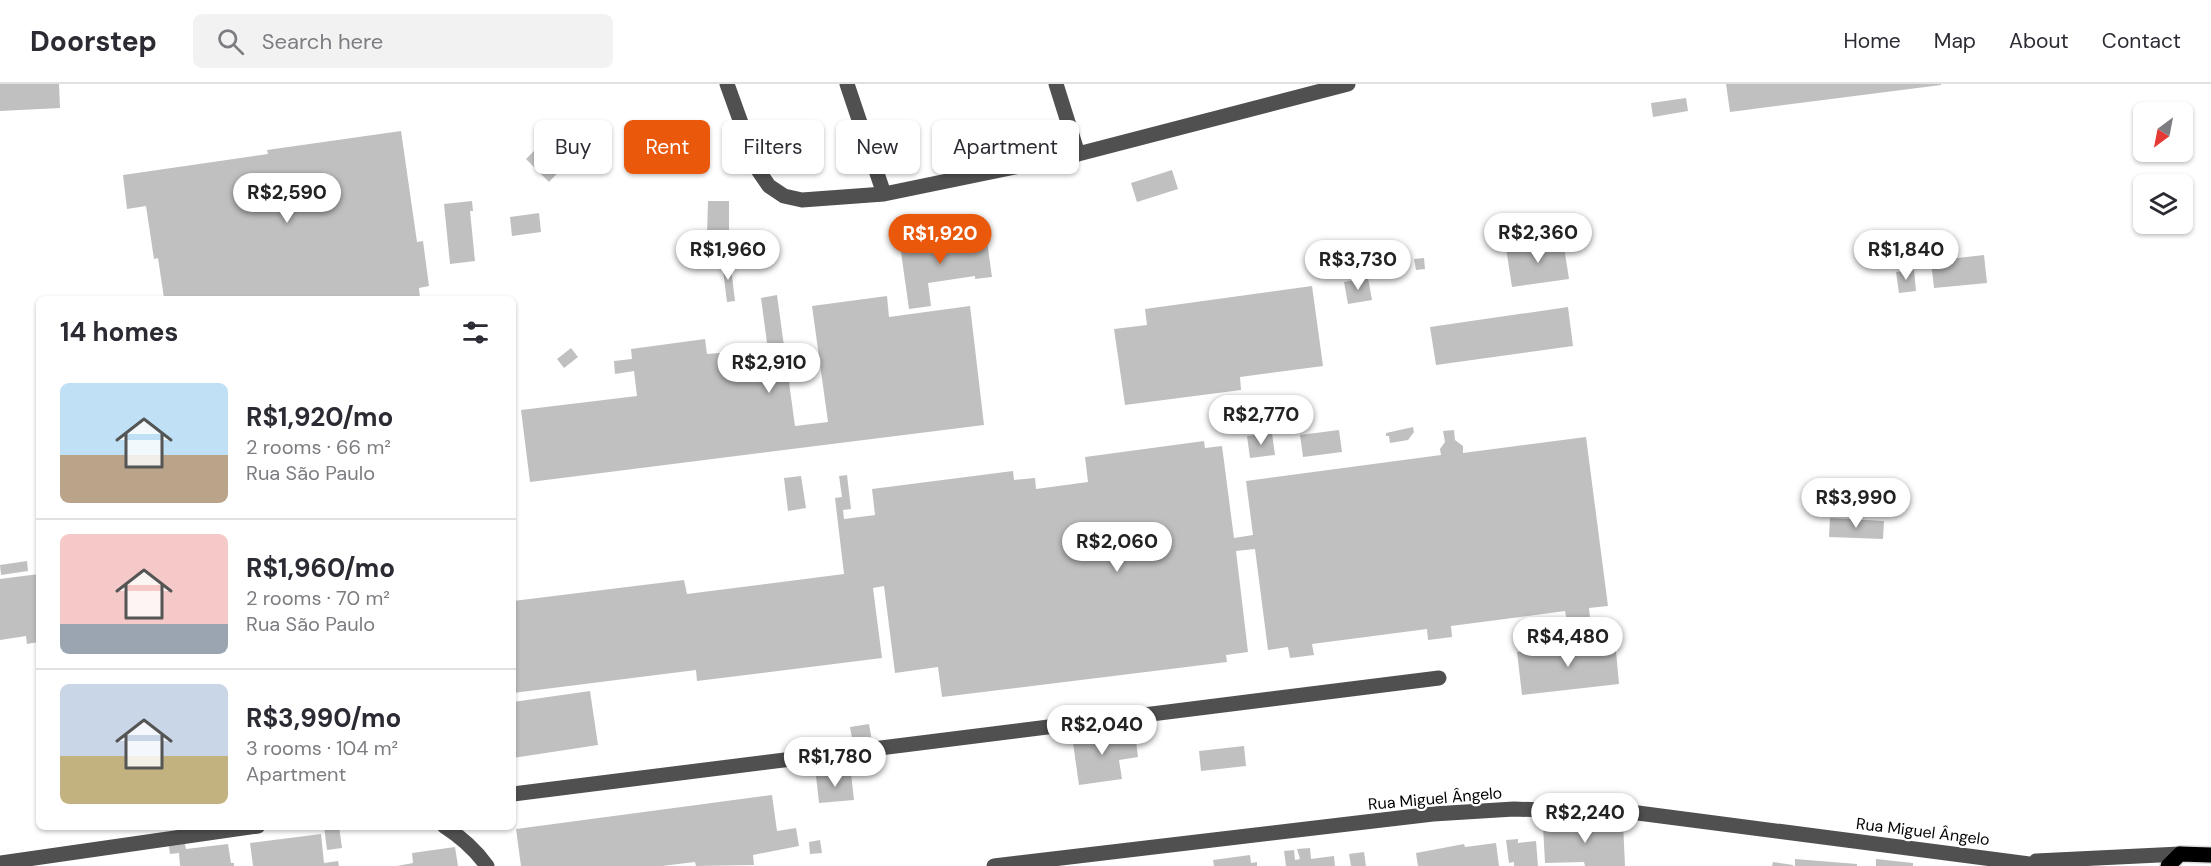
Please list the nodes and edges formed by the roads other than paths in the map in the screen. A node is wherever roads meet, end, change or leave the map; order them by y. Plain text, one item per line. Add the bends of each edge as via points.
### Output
1 (727, 84) edge
2 (847, 84) edge
3 (1056, 84) edge
4 (1348, 84) edge
5 (1067, 120) edge
6 (1079, 154) edge
7 (981, 174) edge
8 (884, 194) junction
9 (1438, 678) dead end
10 (516, 794) edge
11 (230, 830) edge
12 (450, 830) edge
13 (2180, 854) junction
14 (2211, 855) edge
15 (2024, 862) junction
16 (0, 863) edge
17 (487, 866) edge
18 (994, 866) edge
19 (2046, 866) edge
20 (2168, 866) edge

1 - 8 street via 758,170 768,186 784,196 802,200
2 - 8 street
3 - 5 street
4 - 6 street
7 - 8 street
9 - 10 street
11 - 16 street
12 - 17 street
13 - 14 main road, Rua Miguel Ângelo
13 - 15 street, Rua Miguel Ângelo
13 - 20 main road
15 - 18 street, Rua Miguel Ângelo via 1638,813 1514,809 1433,814
15 - 19 street, Rua Miguel Ângelo

